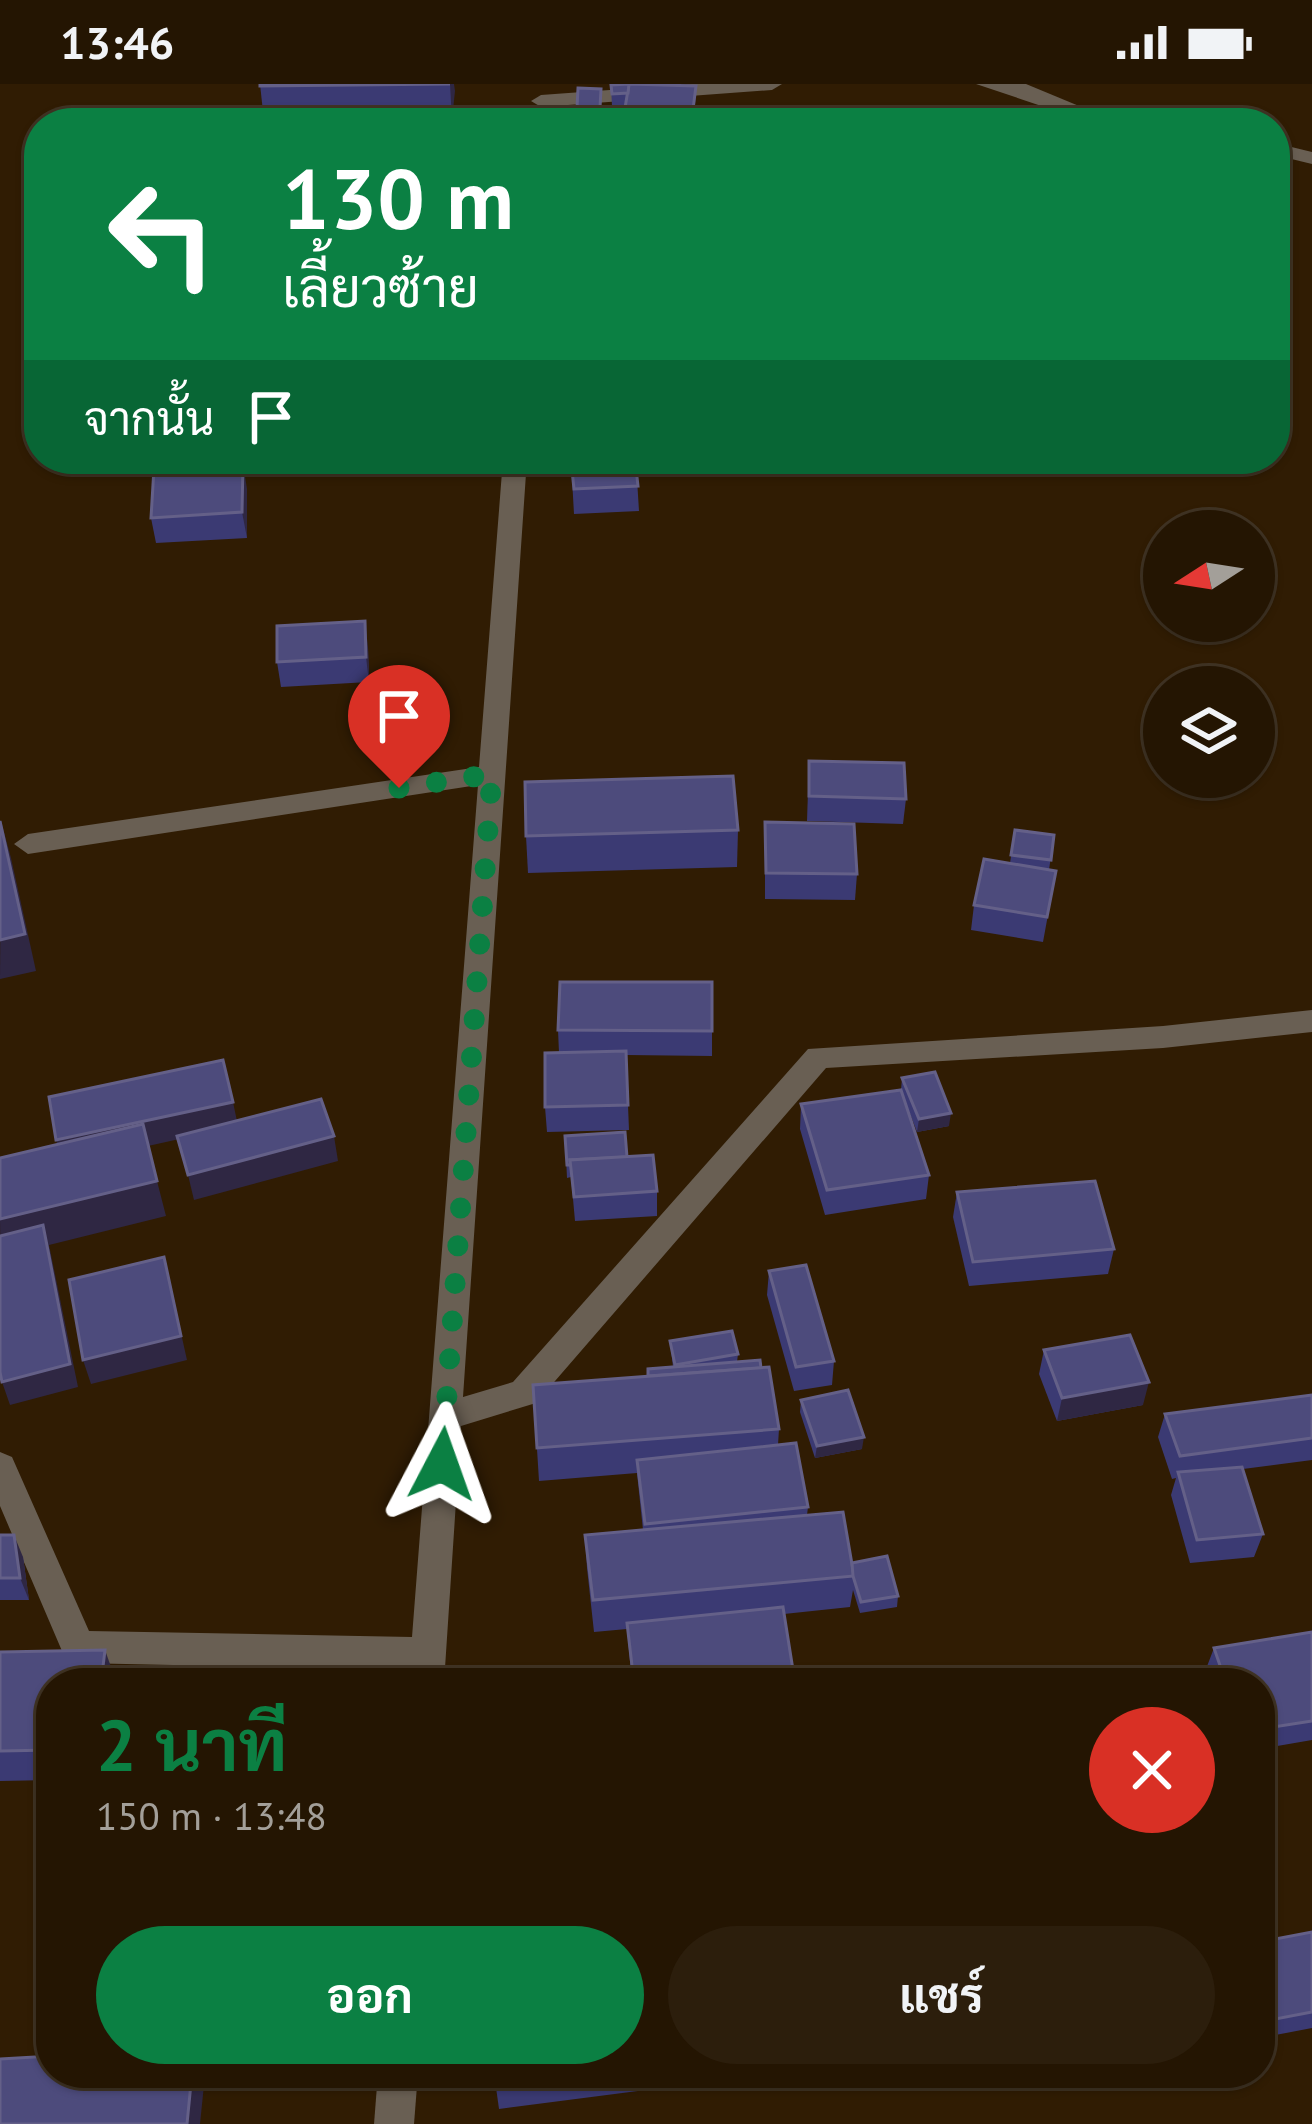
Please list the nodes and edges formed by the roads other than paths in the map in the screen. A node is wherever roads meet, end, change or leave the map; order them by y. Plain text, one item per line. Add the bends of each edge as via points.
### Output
1 (772, 84) edge
2 (986, 84) edge
3 (541, 103) edge
4 (1071, 108) edge
5 (514, 474) edge
6 (492, 774) junction
7 (28, 844) dead end
8 (1312, 1021) edge
9 (446, 1416) junction
10 (0, 1467) edge
11 (411, 1668) edge
12 (427, 1668) edge
13 (397, 2088) edge
14 (394, 2124) edge

1 - 3 street
2 - 4 street
5 - 6 street
6 - 7 street
6 - 9 street
8 - 9 street via 818,1057 524,1394
9 - 12 street
10 - 11 street via 78,1647
13 - 14 street

